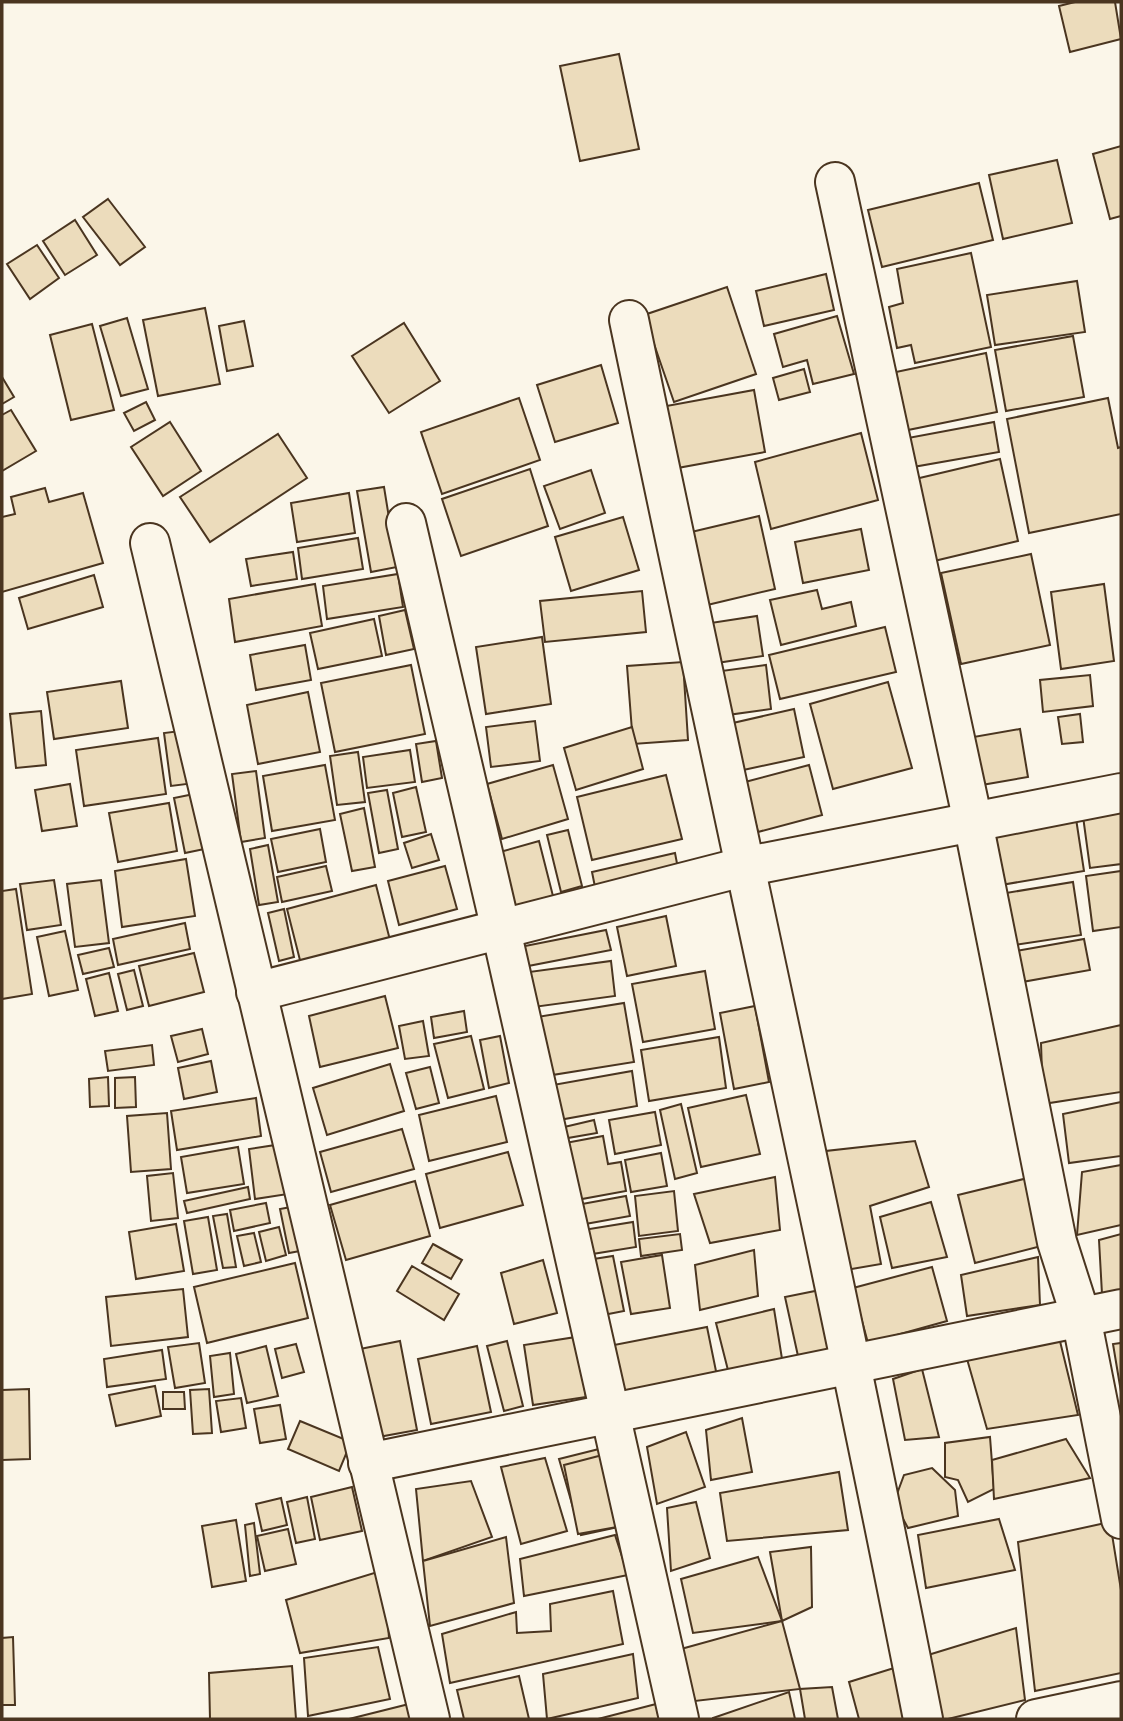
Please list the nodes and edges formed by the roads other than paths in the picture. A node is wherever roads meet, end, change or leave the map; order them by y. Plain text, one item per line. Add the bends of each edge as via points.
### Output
1 (835, 182) dead end
2 (629, 320) dead end
3 (406, 523) dead end
4 (150, 543) dead end
5 (1121, 793) edge
6 (972, 822) junction
7 (743, 867) junction
8 (501, 930) junction
9 (256, 992) junction
10 (1121, 1309) edge
11 (1081, 1317) junction
12 (853, 1363) junction
13 (612, 1413) junction
14 (368, 1462) junction
15 (1121, 1519) edge
16 (1121, 1701) edge
17 (430, 1719) edge
18 (679, 1719) edge
19 (923, 1719) edge
20 (1036, 1719) edge

1 - 6 street
2 - 7 street
3 - 8 street
4 - 9 street
5 - 6 street
6 - 7 street
6 - 11 street via 1057,1242
7 - 8 street
7 - 12 street
8 - 9 street
8 - 13 street
9 - 14 street
10 - 11 street
11 - 12 street
11 - 15 street
12 - 13 street
12 - 19 street
13 - 14 street
13 - 18 street
14 - 17 street
16 - 20 street

